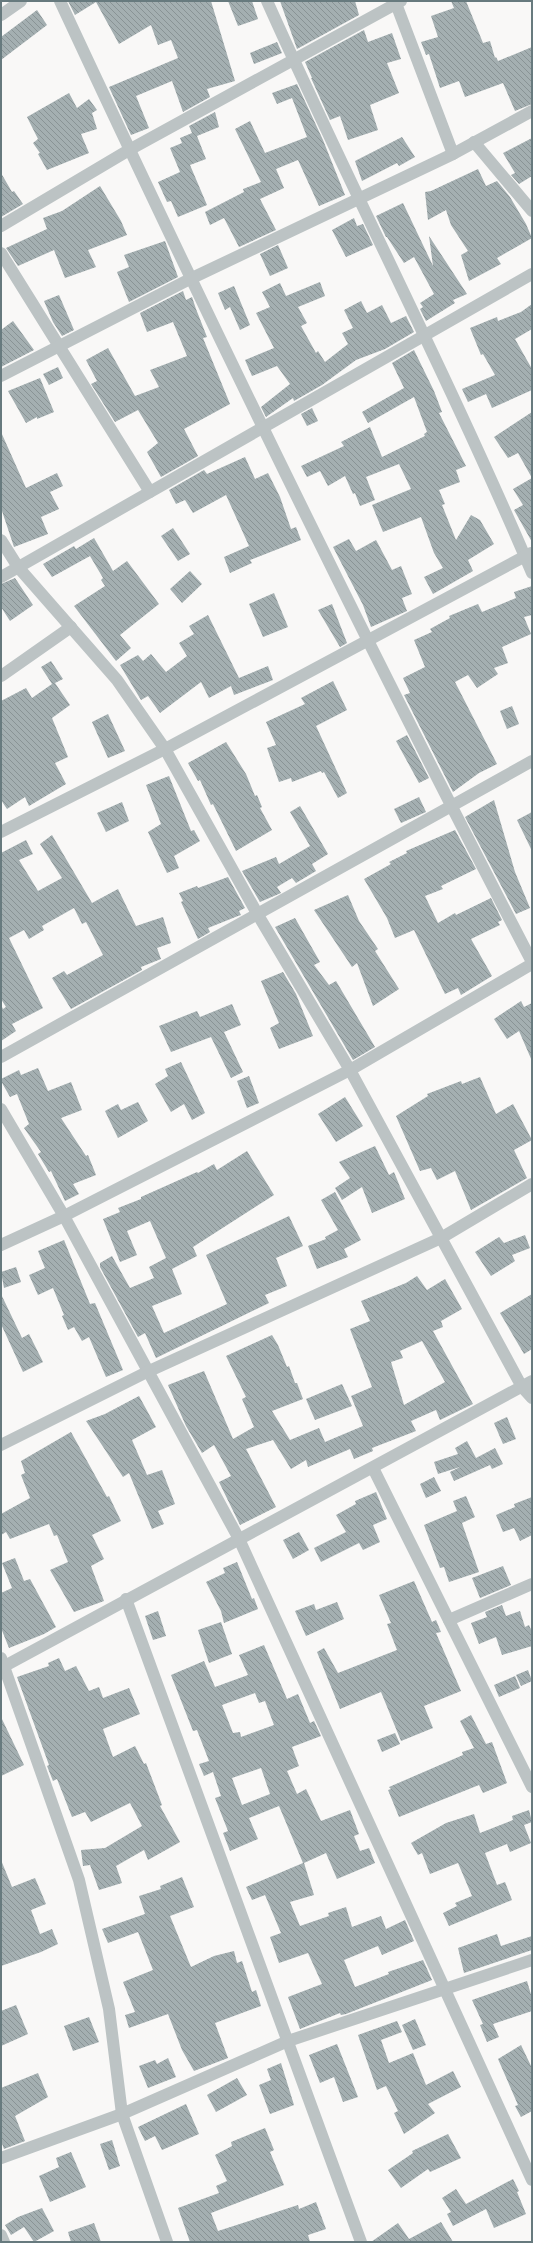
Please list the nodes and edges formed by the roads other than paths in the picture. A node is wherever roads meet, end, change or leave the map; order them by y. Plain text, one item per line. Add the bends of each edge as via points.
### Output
1 (21, 1) edge
2 (60, 1) edge
3 (267, 1) edge
4 (397, 2) edge
5 (1, 15) edge
6 (293, 60) junction
7 (532, 111) edge
8 (474, 142) junction
9 (129, 150) junction
10 (453, 154) junction
11 (358, 199) junction
12 (532, 211) edge
13 (1, 226) edge
14 (1, 253) edge
15 (532, 274) edge
16 (190, 279) junction
17 (425, 335) junction
18 (58, 346) junction
19 (1, 376) edge
20 (263, 429) junction
21 (150, 492) junction
22 (1, 540) edge
23 (528, 554) edge
24 (18, 567) junction
25 (532, 573) edge
26 (1, 577) edge
27 (70, 627) junction
28 (368, 641) junction
29 (1, 676) edge
30 (165, 749) junction
31 (532, 761) edge
32 (451, 806) junction
33 (1, 832) edge
34 (258, 915) junction
35 (532, 963) edge
36 (1, 1057) edge
37 (350, 1070) junction
38 (1, 1109) edge
39 (532, 1184) edge
40 (64, 1216) junction
41 (441, 1238) junction
42 (1, 1245) edge
43 (147, 1372) junction
44 (527, 1384) edge
45 (532, 1398) edge
46 (1, 1445) edge
47 (373, 1468) junction
48 (239, 1539) junction
49 (532, 1584) edge
50 (126, 1599) junction
51 (449, 1620) junction
52 (2, 1664) edge
53 (532, 1787) edge
54 (532, 1960) edge
55 (444, 1988) junction
56 (288, 2041) junction
57 (122, 2114) junction
58 (1, 2158) edge
59 (532, 2180) edge
60 (1, 2235) edge
61 (4, 2242) edge
62 (167, 2242) edge
63 (361, 2242) edge

1 - 5 street
2 - 9 street
3 - 6 street
4 - 6 street
4 - 10 street
6 - 9 street
6 - 11 street
7 - 8 street
8 - 10 street
8 - 12 street
9 - 13 street
9 - 16 street
10 - 11 street
11 - 16 street
11 - 17 street
14 - 18 street
15 - 17 street
16 - 18 street
16 - 20 street
17 - 20 street
17 - 23 street
18 - 19 street
18 - 21 street
20 - 21 street
20 - 28 street
21 - 24 street
22 - 24 street
23 - 25 street
23 - 28 street
24 - 26 street
24 - 27 street
27 - 29 street
27 - 30 street via 117,680
28 - 30 street
28 - 32 street
30 - 33 street
30 - 34 street
31 - 32 street
32 - 34 street
32 - 35 street
34 - 36 street
34 - 37 street
35 - 37 street
37 - 40 street
37 - 41 street
38 - 40 street
39 - 41 street
40 - 42 street
40 - 43 street
41 - 43 street
41 - 44 street
43 - 46 street
43 - 48 street
44 - 45 street
44 - 47 street
47 - 48 street
47 - 51 street
48 - 50 street
48 - 55 street
49 - 51 street
50 - 52 street
50 - 56 street
51 - 53 street
52 - 57 street via 79,1880 109,2009
54 - 55 street
55 - 56 street
55 - 59 street
56 - 57 street
56 - 63 street
57 - 58 street
57 - 62 street
60 - 61 street

